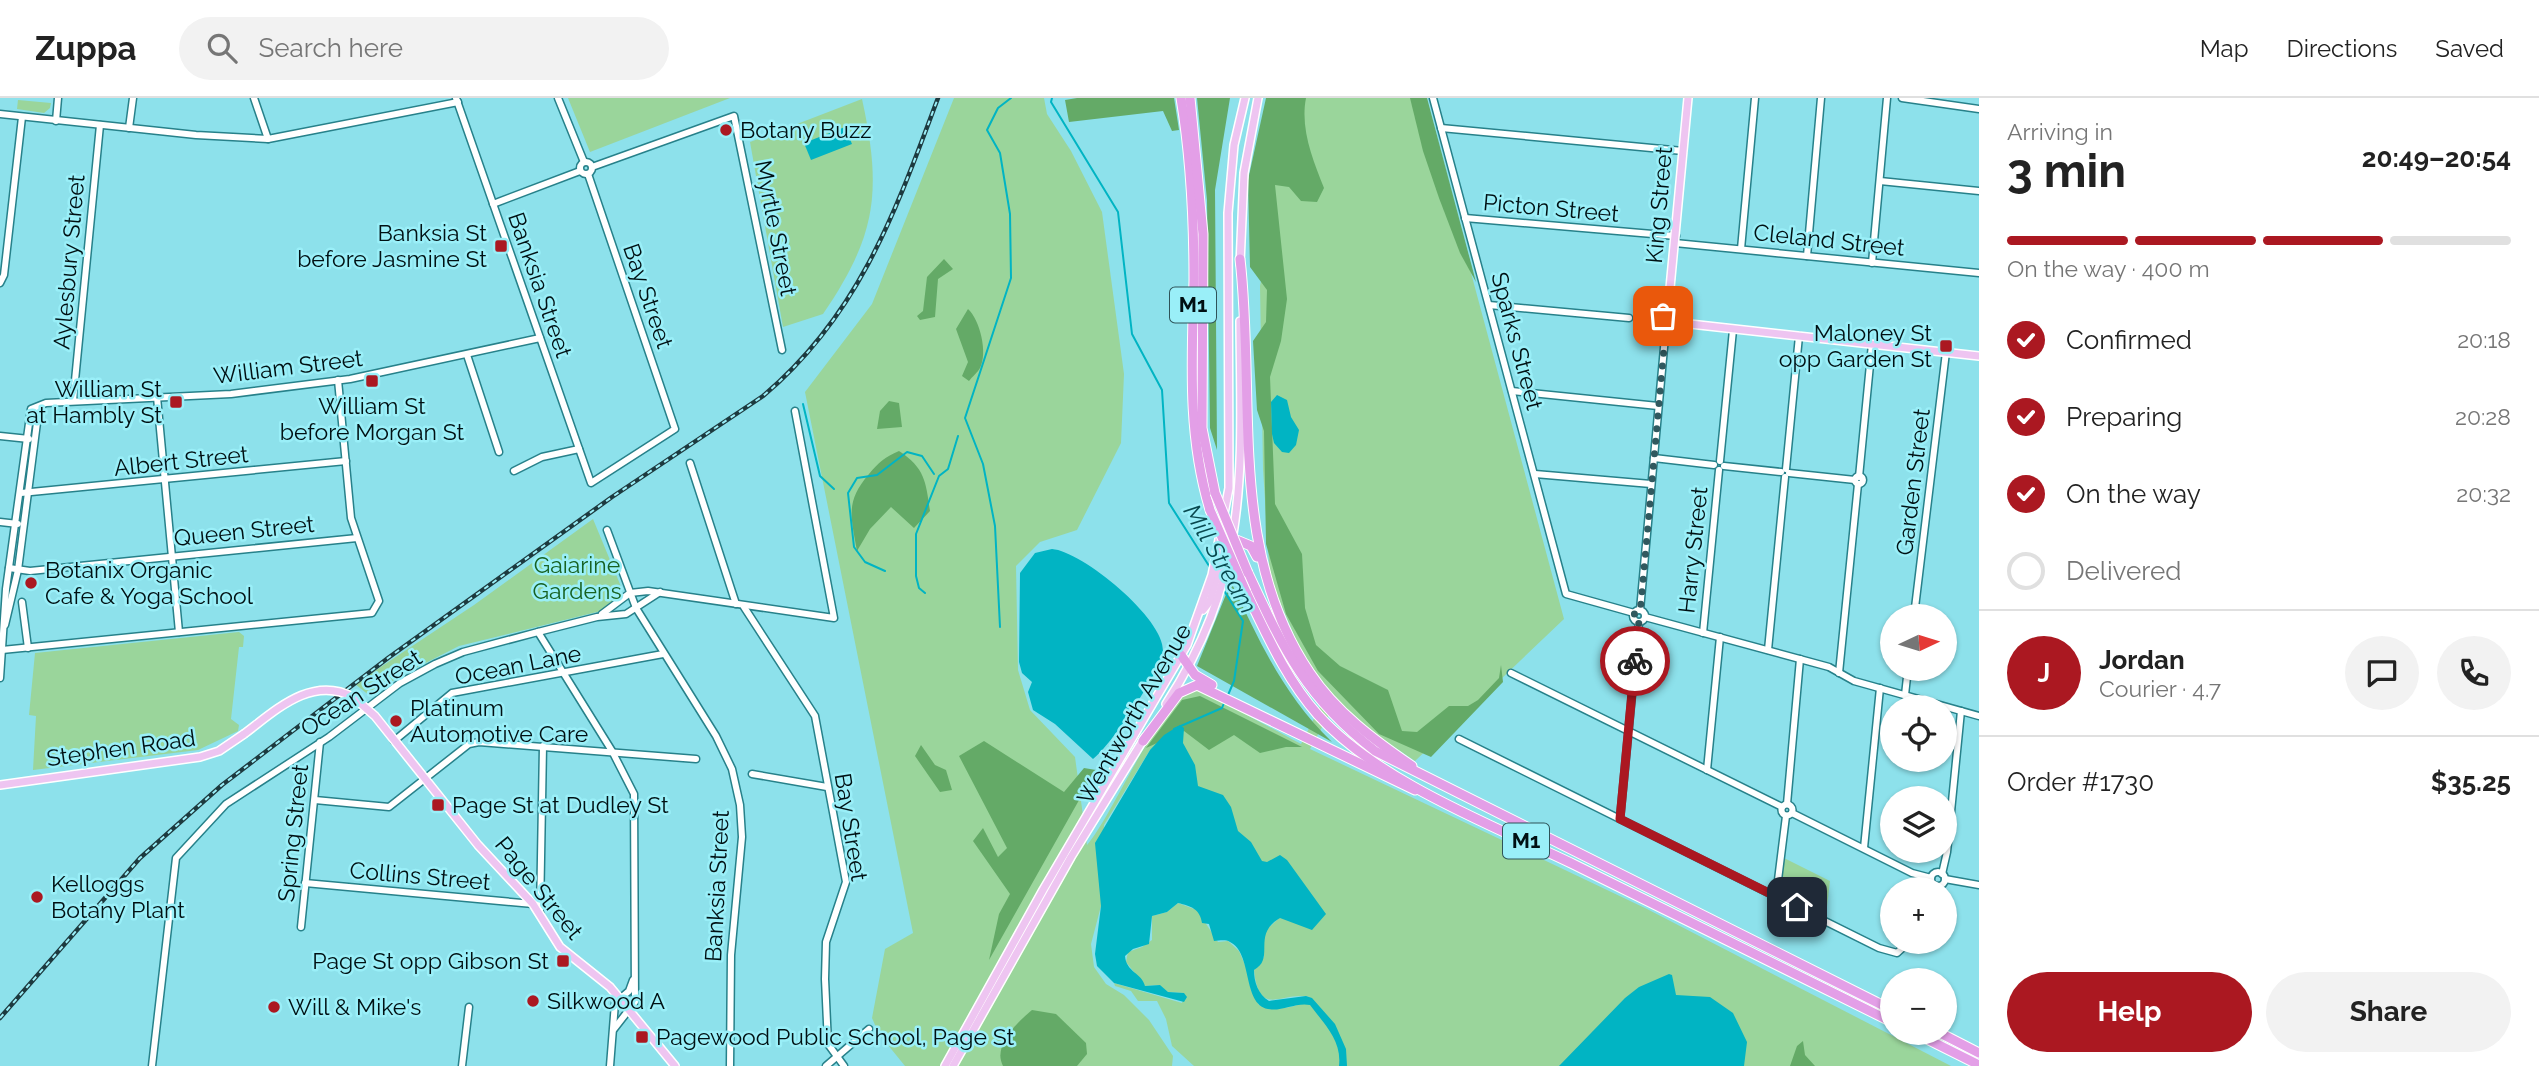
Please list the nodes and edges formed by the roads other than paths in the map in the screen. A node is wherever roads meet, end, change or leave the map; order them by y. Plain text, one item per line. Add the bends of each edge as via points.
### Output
1 (58, 98) edge
2 (133, 98) edge
3 (254, 98) edge
4 (558, 98) edge
5 (1181, 98) edge
6 (1190, 98) edge
7 (1245, 98) edge
8 (1258, 98) edge
9 (1433, 98) edge
10 (1688, 98) edge
11 (1755, 98) edge
12 (1821, 98) edge
13 (1887, 98) edge
14 (1902, 98) edge
15 (457, 100) edge
16 (1979, 109) edge
17 (0, 114) edge
18 (22, 117) junction
19 (56, 121) junction
20 (100, 125) junction
21 (129, 128) junction
22 (1441, 128) junction
23 (268, 139) junction
24 (1684, 151) junction
25 (584, 162) junction
26 (593, 167) junction
27 (580, 171) junction
28 (588, 174) junction
29 (1880, 181) junction
30 (1979, 191) edge
31 (493, 204) junction
32 (1465, 218) junction
33 (0, 236) edge
34 (8, 237) junction
35 (1675, 239) junction
36 (1741, 249) junction
37 (1807, 256) junction
38 (1240, 259) junction
39 (1872, 263) junction
40 (1979, 273) edge
41 (0, 283) edge
42 (1489, 305) junction
43 (1629, 318) dead end
44 (1669, 324) junction
45 (1733, 330) junction
46 (1799, 336) junction
47 (540, 338) junction
48 (1872, 344) junction
49 (782, 350) dead end
50 (1946, 352) junction
51 (467, 355) junction
52 (1979, 356) edge
53 (338, 380) junction
54 (1512, 391) junction
55 (157, 397) junction
56 (74, 401) junction
57 (1658, 406) junction
58 (794, 411) dead end
59 (0, 436) edge
60 (29, 439) junction
61 (579, 449) junction
62 (499, 453) dead end
63 (1654, 458) junction
64 (346, 461) junction
65 (690, 463) dead end
66 (1719, 466) junction
67 (514, 471) dead end
68 (1785, 473) junction
69 (1535, 474) junction
70 (1857, 480) junction
71 (165, 481) junction
72 (591, 483) joint
73 (1651, 484) junction
74 (24, 494) junction
75 (0, 522) edge
76 (19, 524) junction
77 (607, 530) dead end
78 (357, 538) junction
79 (1234, 539) junction
80 (172, 556) junction
81 (1261, 565) junction
82 (9, 568) junction
83 (18, 570) junction
84 (1217, 576) junction
85 (7, 589) edge
86 (660, 592) junction
87 (630, 593) junction
88 (22, 602) dead end
89 (736, 604) junction
90 (1915, 604) edge
91 (744, 607) junction
92 (636, 608) junction
93 (1637, 612) junction
94 (597, 617) junction
95 (1642, 619) junction
96 (179, 632) junction
97 (538, 632) junction
98 (1703, 633) junction
99 (1720, 637) junction
100 (28, 648) junction
101 (2, 650) junction
102 (1768, 650) junction
103 (663, 654) junction
104 (1181, 656) junction
105 (1800, 659) junction
106 (1188, 668) junction
107 (1511, 673) dead end
108 (1839, 673) junction
109 (562, 674) junction
110 (0, 678) edge
111 (1907, 681) edge
112 (1880, 688) junction
113 (1222, 693) junction
114 (1905, 695) joint
115 (353, 697) joint
116 (366, 707) junction
117 (1957, 710) edge
118 (1326, 711) junction
119 (1961, 711) junction
120 (1979, 716) edge
121 (1629, 732) junction
122 (1459, 739) dead end
123 (394, 741) junction
124 (1143, 741) junction
125 (320, 742) junction
126 (543, 746) junction
127 (612, 751) junction
128 (695, 759) dead end
129 (1707, 770) junction
130 (752, 774) dead end
131 (1429, 778) junction
132 (425, 779) junction
133 (0, 785) edge
134 (827, 787) junction
135 (315, 800) junction
136 (1452, 806) junction
137 (1784, 806) junction
138 (1789, 814) junction
139 (1620, 819) junction
140 (1864, 848) junction
141 (1943, 876) junction
142 (1919, 877) edge
143 (1934, 877) edge
144 (305, 883) junction
145 (1979, 885) edge
146 (1776, 897) junction
147 (533, 904) junction
148 (540, 914) junction
149 (301, 927) dead end
150 (1880, 948) edge
151 (634, 975) junction
152 (619, 998) junction
153 (1880, 1004) edge
154 (469, 1007) dead end
155 (631, 1011) junction
156 (1880, 1016) edge
157 (614, 1029) junction
158 (869, 1029) dead end
159 (1957, 1042) edge
160 (1939, 1045) edge
161 (1979, 1053) edge
162 (837, 1057) junction
163 (1979, 1065) edge
164 (152, 1066) edge
165 (462, 1066) edge
166 (610, 1066) edge
167 (675, 1066) edge
168 (730, 1066) edge
169 (826, 1066) edge
170 (844, 1066) edge
171 (945, 1066) edge
172 (953, 1066) edge

1 - 19 street
2 - 21 street
3 - 23 street
4 - 25 street
5 - 118 highway, M1, bridge via 1193,222 1191,411 1199,467 1210,510 1288,676
6 - 118 highway, M1, bridge via 1203,234 1202,428 1215,493 1281,645
7 - 84 main road, Wentworth Avenue via 1230,177 1229,488
8 - 38 main road, Wentworth Avenue via 1244,173
9 - 22 street, Sparks Street
10 - 24 main road, King Street
11 - 36 street
12 - 37 street
13 - 29 street
14 - 16 street
15 - 23 street
15 - 31 street, Banksia Street
17 - 18 street
18 - 19 street
18 - 34 street
19 - 20 street
20 - 21 street
20 - 56 street, Aylesbury Street
21 - 23 street
22 - 24 street
22 - 32 street, Sparks Street
24 - 35 main road, King Street
25 - 26 street
25 - 27 street
26 - 28 street
26 - 49 street, Myrtle Street via 732,116 739,128
27 - 28 street
27 - 31 street
28 - 72 street, Bay Street via 675,429
29 - 30 street
29 - 39 street
31 - 47 street, Banksia Street
32 - 35 street, Picton Street
32 - 42 street, Sparks Street
33 - 34 street
34 - 41 street
35 - 36 street, Cleland Street
35 - 44 main road, King Street
36 - 37 street, Cleland Street
37 - 39 street, Cleland Street
38 - 79 main road, Wentworth Avenue via 1241,466
38 - 81 highway via 1252,493
39 - 40 street, Cleland Street
42 - 43 street
42 - 54 street, Sparks Street
44 - 45 main road
44 - 57 street
45 - 46 main road
45 - 66 street, Harry Street
46 - 48 main road
46 - 68 street
47 - 51 street, William Street
47 - 61 street, Banksia Street
48 - 50 main road
48 - 70 street
50 - 52 main road
50 - 90 street, Garden Street
51 - 53 street, William Street
51 - 62 street
53 - 55 street, William Street via 231,394
53 - 64 street
54 - 57 street
54 - 69 street, Sparks Street
55 - 56 street, William Street
55 - 71 street
56 - 60 street, William Street via 39,407
57 - 63 street
58 - 91 street via 834,618
59 - 60 street
60 - 74 street
61 - 67 street via 542,457
61 - 72 street, Banksia Street
63 - 66 street
63 - 73 street
64 - 71 street, Albert Street
64 - 78 street
65 - 89 street
66 - 68 street
66 - 98 street, Harry Street
68 - 70 street
68 - 102 street
69 - 73 street
69 - 93 street, Sparks Street via 1566,594
70 - 108 street
71 - 74 street, Albert Street
71 - 80 street
73 - 93 street
74 - 76 street
75 - 76 street
76 - 82 street
76 - 83 street
77 - 87 street, Banksia Street
78 - 80 street, Queen Street
78 - 96 street via 379,601 372,613
79 - 81 highway via 1251,546
79 - 84 main road, Wentworth Avenue
80 - 83 street, Queen Street
80 - 96 street
81 - 118 highway via 1277,614
82 - 83 street, Queen Street
82 - 85 street
83 - 85 street
84 - 104 main road, Wentworth Avenue via 1210,601
84 - 106 main road, Wentworth Avenue via 1221,592
85 - 101 street
86 - 87 street
86 - 89 street
86 - 92 street, Ocean Street
87 - 92 street, Banksia Street
87 - 94 street, Ocean Street
88 - 100 street
89 - 91 street
91 - 134 street, Bay Street via 815,716
92 - 94 street, Ocean Street via 626,614
92 - 103 street, Banksia Street
93 - 95 street
94 - 97 street, Ocean Street
95 - 98 street
95 - 121 street
96 - 100 street
97 - 109 street
97 - 116 street, Ocean Street via 435,664
98 - 99 street
99 - 102 street
99 - 129 street
100 - 101 street
101 - 110 street
102 - 105 street
103 - 109 street, Ocean Lane
103 - 168 street, Banksia Street via 716,736 732,769 740,805 742,837 730,955
104 - 106 highway
104 - 171 main road, Wentworth Avenue
105 - 108 street
105 - 137 street
106 - 113 highway
106 - 124 main road, Wentworth Avenue
107 - 121 street
108 - 112 street
109 - 123 street, Ocean Lane via 452,693
109 - 127 street
111 - 114 street
112 - 114 street
112 - 140 street
113 - 124 highway via 1202,686 1185,688
113 - 136 highway via 1313,743
115 - 116 main road, Page Street
115 - 133 main road, Stephen Road, bridge via 333,690 293,698 219,751 200,757
116 - 123 main road, Page Street
116 - 125 street, Ocean Street
117 - 119 street
118 - 131 highway, M1 via 1375,751
118 - 131 highway via 1340,709 1370,737
118 - 136 highway, M1 via 1364,755
119 - 120 street
119 - 141 street
121 - 129 street
121 - 139 street
122 - 139 street
123 - 132 main road, Page Street
124 - 172 main road, Wentworth Avenue via 1071,857
125 - 135 street, Spring Street
125 - 164 street, Ocean Street via 226,804 176,858
126 - 127 street
126 - 132 street via 469,744
126 - 148 street
127 - 128 street
127 - 151 street via 634,794
129 - 137 street
130 - 134 street
131 - 153 highway, M1
132 - 135 street via 389,807
132 - 147 main road, Page Street
134 - 162 street, Bay Street via 846,882 826,942 825,1029
135 - 144 street, Spring Street
136 - 156 highway, M1
137 - 138 street via 1782,813
138 - 140 street
138 - 146 street
139 - 146 street
140 - 142 street
141 - 143 street via 1935,873
141 - 145 street
144 - 147 street, Collins Street
144 - 149 street, Spring Street
146 - 150 street
147 - 148 main road, Page Street
148 - 152 main road, Page Street via 560,947
151 - 152 street via 629,991
151 - 155 street
152 - 155 main road, Page Street
152 - 157 street via 614,1007
154 - 165 street
155 - 157 street
155 - 167 main road, Page Street
157 - 166 street
158 - 162 street
159 - 161 highway
160 - 163 highway
162 - 169 street
162 - 170 street, Bay Street

